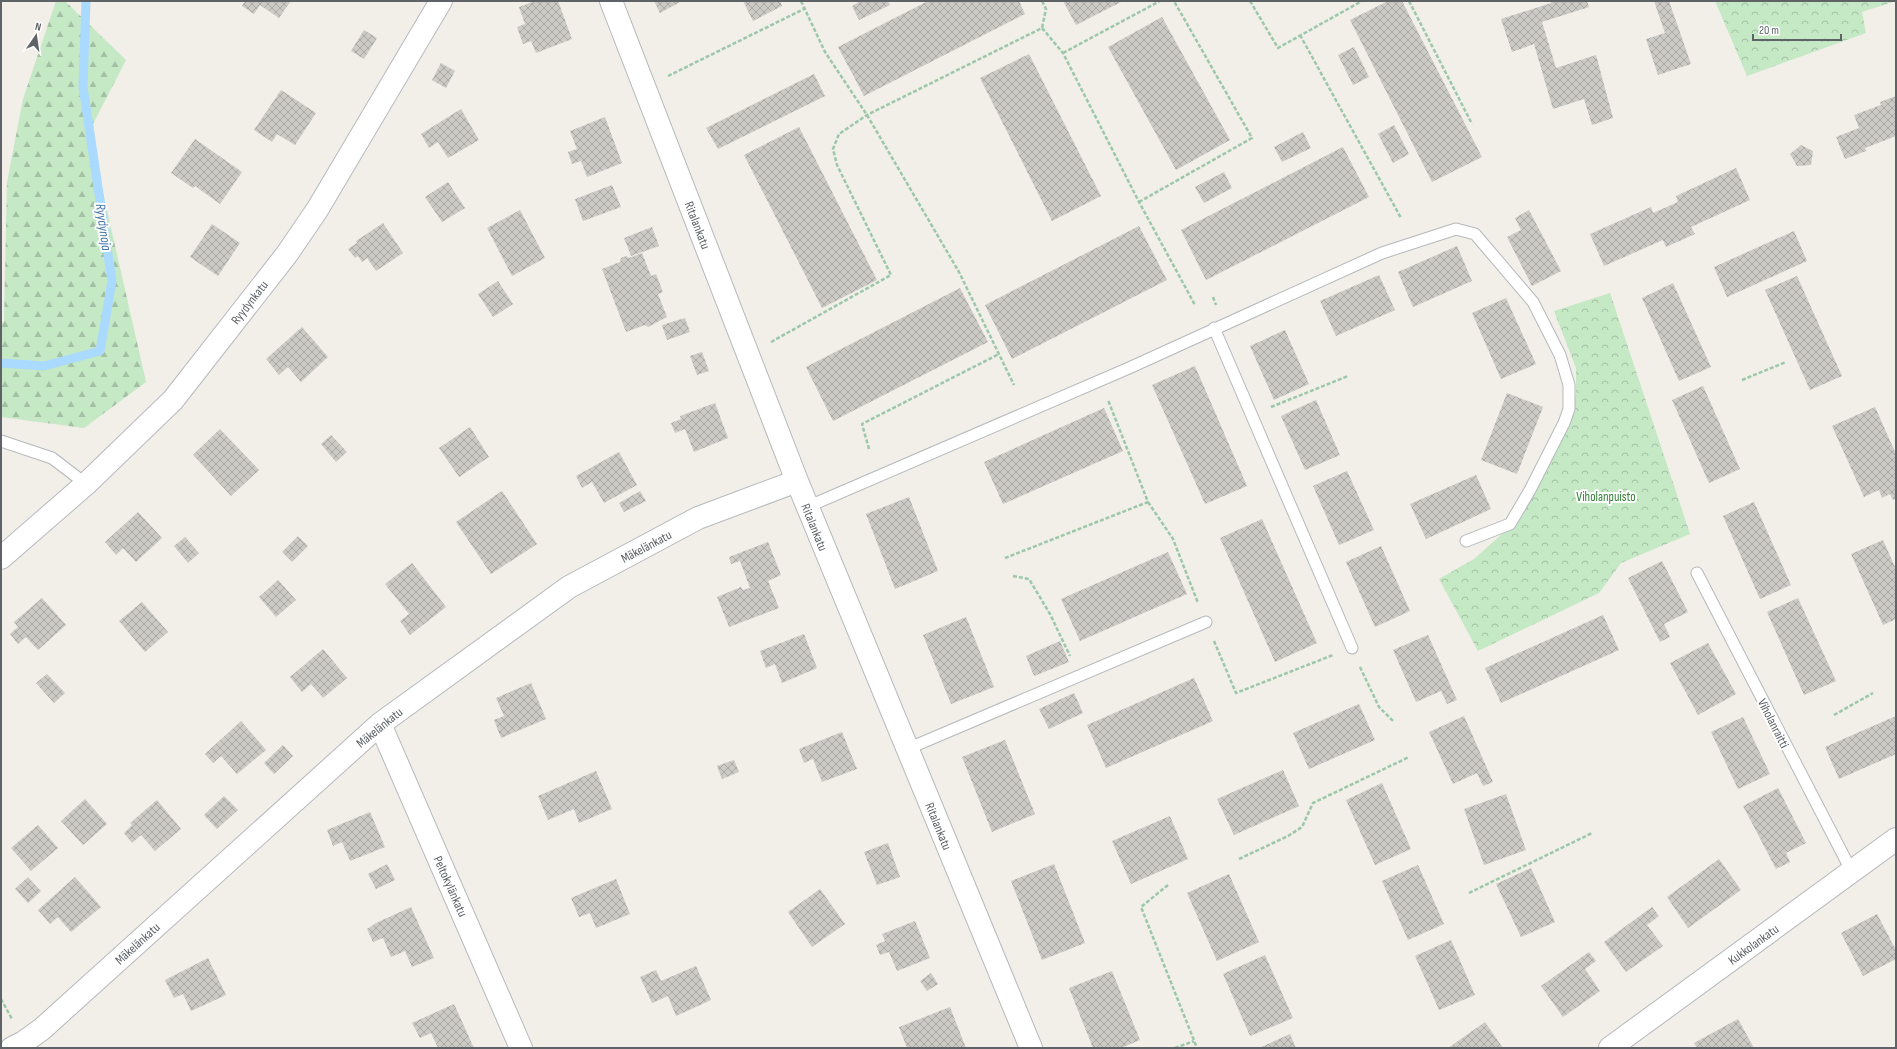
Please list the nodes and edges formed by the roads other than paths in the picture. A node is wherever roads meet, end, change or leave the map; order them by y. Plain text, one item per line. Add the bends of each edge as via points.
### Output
1 (441, 1) edge
2 (610, 1) edge
3 (1214, 328) junction
4 (1, 441) edge
5 (797, 481) junction
6 (86, 484) junction
7 (807, 507) junction
8 (1466, 541) dead end
9 (1, 558) edge
10 (1697, 573) dead end
11 (1206, 622) road end
12 (1352, 648) road end
13 (380, 724) junction
14 (907, 749) junction
15 (1896, 839) edge
16 (1852, 872) junction
17 (1633, 1041) edge
18 (12, 1048) edge
19 (521, 1048) edge
20 (1030, 1048) edge
21 (1610, 1048) edge

1 - 6 street, Ryydynkatu via 317,210 287,254 173,400
2 - 5 street, Ritalankatu
3 - 7 lane
3 - 8 lane via 1382,253 1456,229 1475,234 1533,302 1560,355 1569,385 1568,409 1564,423 1510,524
3 - 12 lane
4 - 6 lane via 52,458
5 - 7 street, Ritalankatu
5 - 13 street, Mäkelänkatu via 698,518 569,587
6 - 9 street, Ryydynkatu
7 - 14 street, Ritalankatu
10 - 16 lane, Viholanraitti
11 - 14 lane
13 - 18 street, Mäkelänkatu via 42,1029
13 - 19 street, Peltokylänkatu
14 - 20 street, Ritalankatu
15 - 16 street, Kukkolankatu
16 - 17 street, Kukkolankatu
17 - 21 street, Kukkolankatu

